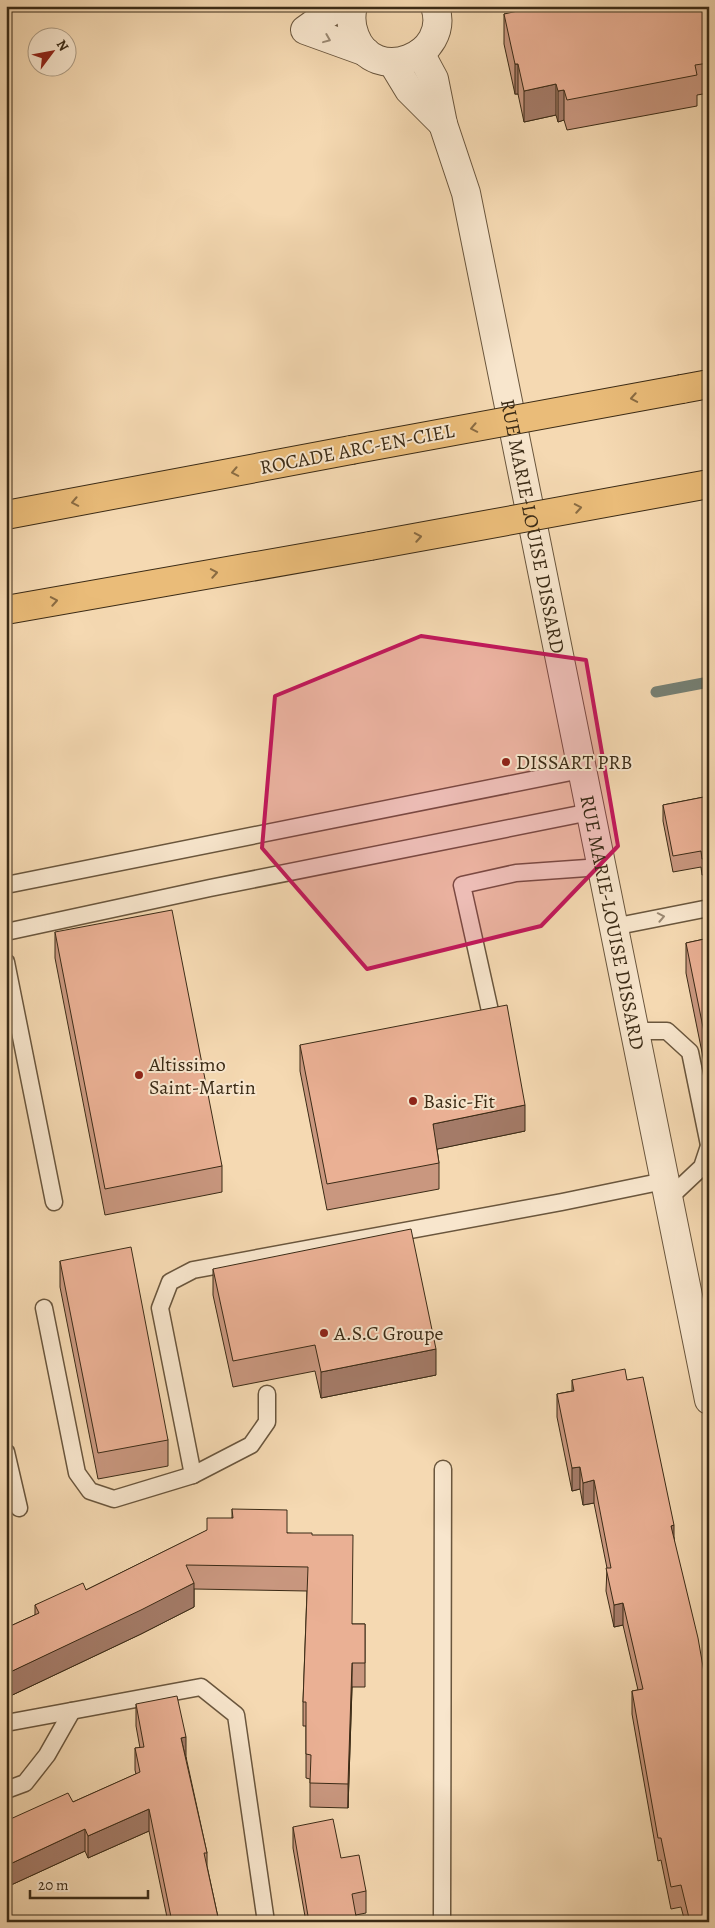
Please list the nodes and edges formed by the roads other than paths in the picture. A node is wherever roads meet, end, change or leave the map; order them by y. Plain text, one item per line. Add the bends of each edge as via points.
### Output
1 (341, 6) edge
2 (353, 6) edge
3 (435, 6) edge
4 (366, 52) junction
5 (420, 54) junction
6 (392, 62) junction
7 (443, 124) junction
8 (709, 384) edge
9 (709, 484) edge
10 (6, 515) edge
11 (6, 610) edge
12 (581, 770) junction
13 (590, 812) junction
14 (601, 867) junction
15 (6, 885) edge
16 (709, 908) edge
17 (613, 927) junction
18 (6, 932) edge
19 (6, 962) edge
20 (490, 1011) edge
21 (634, 1031) junction
22 (709, 1146) edge
23 (666, 1190) junction
24 (54, 1202) dead end
25 (44, 1308) dead end
26 (700, 1308) edge
27 (266, 1394) dead end
28 (709, 1400) edge
29 (6, 1452) edge
30 (443, 1469) dead end
31 (192, 1475) junction
32 (19, 1508) dead end
33 (72, 1711) junction
34 (6, 1723) edge
35 (6, 1790) edge
36 (266, 1922) edge
37 (442, 1922) edge

1 -> 4 street via 305,30
2 - 4 street via 352,28
3 - 5 street via 434,36
4 - 6 street
5 - 6 street via 402,62
5 - 7 street, RUE MARIE-LOUISE DISSARD via 434,79
6 - 7 street, RUE MARIE-LOUISE DISSARD via 410,90
7 - 12 street, RUE MARIE-LOUISE DISSARD via 466,193
8 -> 10 highway, ROCADE ARC-EN-CIEL, bridge
11 -> 9 highway, bridge
12 - 13 street, RUE MARIE-LOUISE DISSARD
12 - 15 lane
13 - 14 street, RUE MARIE-LOUISE DISSARD
13 - 18 lane
14 - 17 street, RUE MARIE-LOUISE DISSARD
14 - 20 lane via 516,873 462,885
17 -> 16 lane
17 - 21 street, RUE MARIE-LOUISE DISSARD
19 - 24 lane
21 - 22 lane via 667,1031 690,1052
21 - 23 street, RUE MARIE-LOUISE DISSARD
22 - 23 lane via 702,1167
23 - 26 street, RUE MARIE-LOUISE DISSARD
23 - 31 lane via 562,1202 193,1270 170,1282 160,1308
25 - 31 lane via 77,1472 90,1491 114,1499
26 - 28 street, RUE MARIE-LOUISE DISSARD
27 - 31 lane via 268,1422 251,1445
29 - 32 lane
30 - 37 lane
33 - 34 lane
33 - 35 lane via 47,1755 25,1783
33 - 36 lane via 201,1687 236,1715

